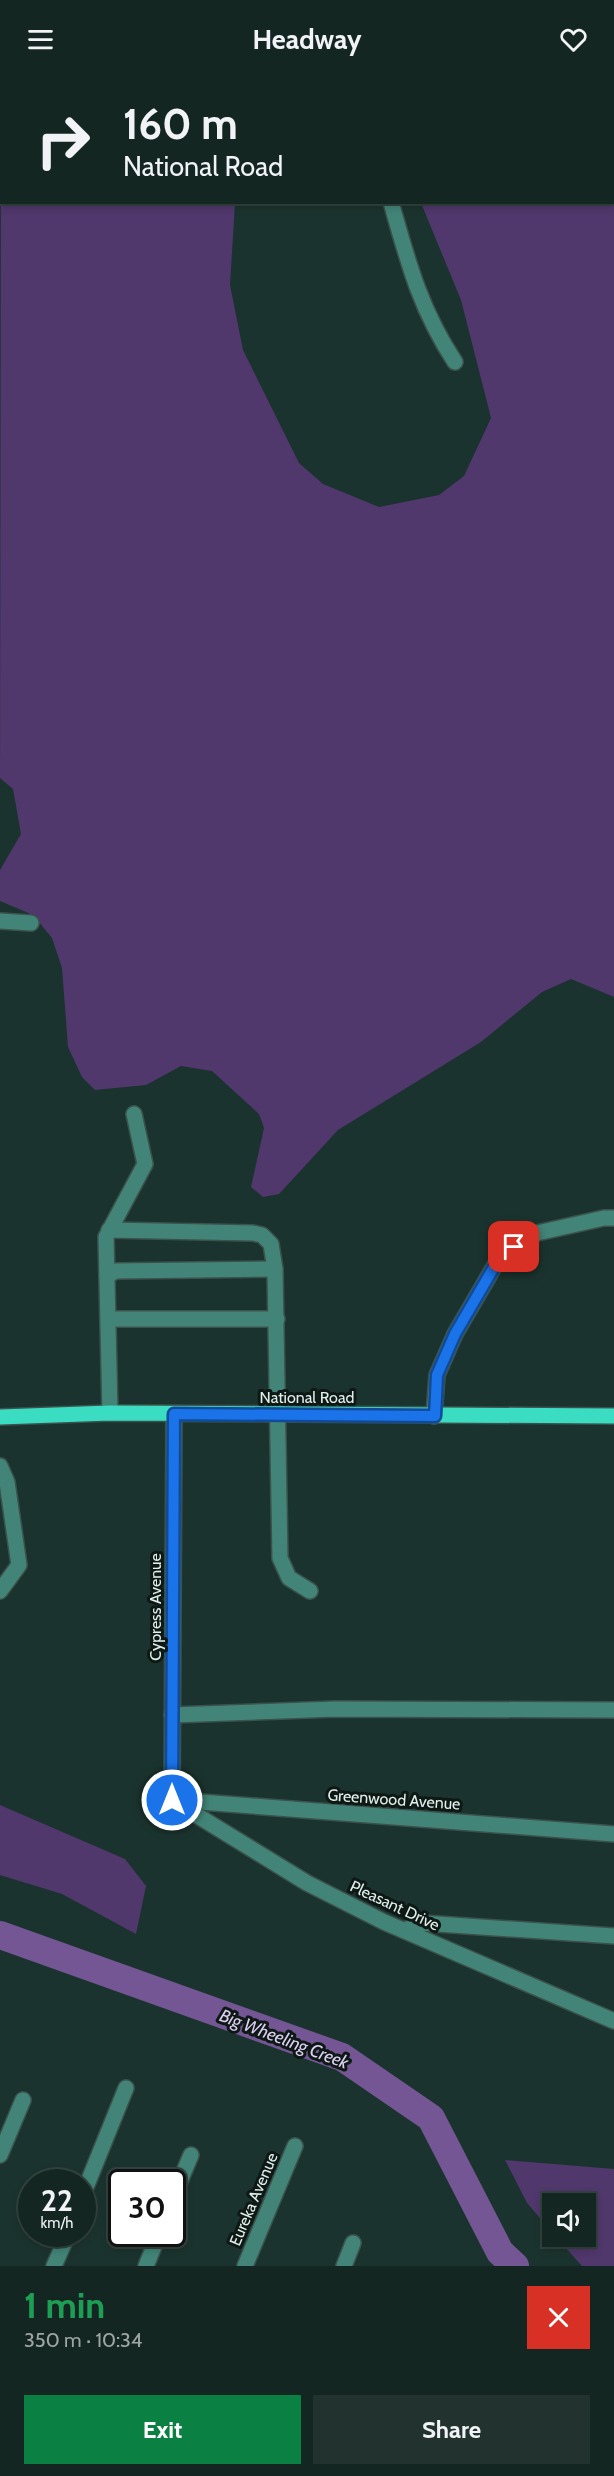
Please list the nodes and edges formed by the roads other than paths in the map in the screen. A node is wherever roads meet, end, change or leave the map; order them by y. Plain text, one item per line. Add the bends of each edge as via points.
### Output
1 (392, 204) edge
2 (455, 362) dead end
3 (0, 921) edge
4 (31, 923) dead end
5 (134, 1114) dead end
6 (614, 1218) edge
7 (109, 1230) junction
8 (275, 1269) junction
9 (107, 1276) junction
10 (277, 1319) junction
11 (109, 1320) junction
12 (110, 1413) junction
13 (174, 1414) junction
14 (279, 1414) junction
15 (435, 1416) junction
16 (614, 1416) edge
17 (0, 1417) edge
18 (0, 1466) edge
19 (0, 1591) edge
20 (310, 1591) dead end
21 (614, 1710) edge
22 (172, 1715) junction
23 (172, 1800) junction
24 (614, 1834) edge
25 (405, 1930) junction
26 (614, 1936) edge
27 (614, 2021) edge
28 (126, 2088) dead end
29 (23, 2100) dead end
30 (295, 2146) dead end
31 (0, 2155) edge
32 (191, 2155) dead end
33 (93, 2169) edge
34 (185, 2169) edge
35 (353, 2243) dead end
36 (62, 2247) edge
37 (154, 2247) edge
38 (54, 2266) edge
39 (146, 2266) edge
40 (245, 2266) edge
41 (344, 2266) edge

1 - 2 street via 417,290 438,337
3 - 4 street
5 - 7 street via 146,1164
6 - 15 street via 537,1233 497,1262 455,1334 437,1375
7 - 8 street via 262,1234 271,1244
7 - 9 street
8 - 9 street via 116,1271
8 - 10 street
9 - 11 street
10 - 11 street
10 - 14 street
11 - 12 street
12 - 13 main road, National Road
12 - 17 main road, National Road
13 - 14 main road, National Road
13 - 22 street, Cypress Avenue
14 - 15 main road, National Road
14 - 20 street via 280,1558 289,1578
15 - 16 main road, National Road
18 - 19 street via 7,1482 19,1565
21 - 22 street via 334,1709
22 - 23 street, Cypress Avenue
23 - 24 street, Greenwood Avenue
23 - 25 street, Pleasant Drive via 307,1882
25 - 26 street via 423,1923
25 - 27 street, Pleasant Drive
28 - 33 street
29 - 31 street
30 - 40 street, Eureka Avenue
32 - 34 street
35 - 41 street
36 - 38 street
37 - 39 street

